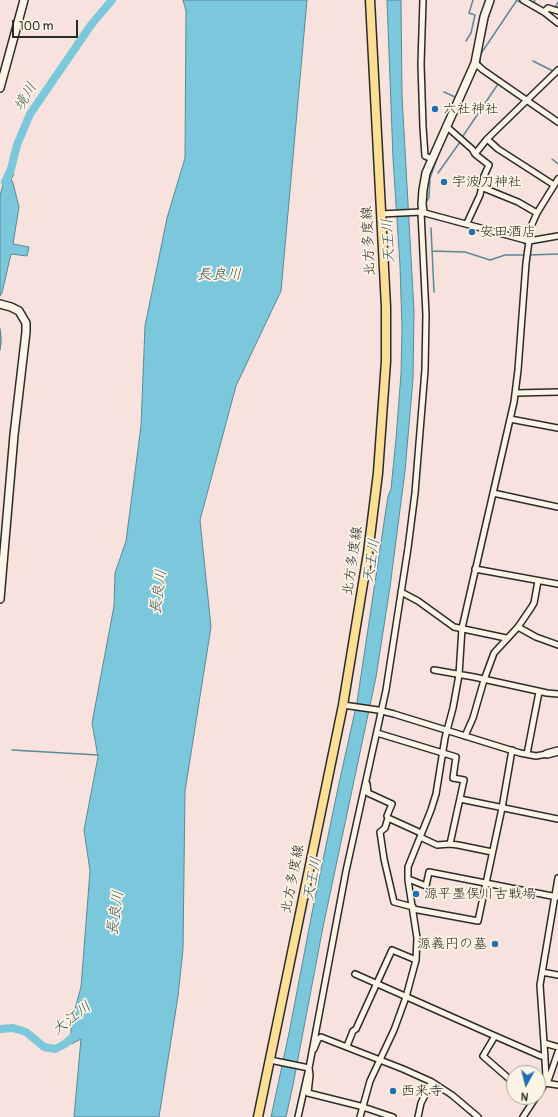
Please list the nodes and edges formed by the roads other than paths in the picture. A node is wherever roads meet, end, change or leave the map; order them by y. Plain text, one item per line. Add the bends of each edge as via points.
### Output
1 (24, 0) edge
2 (370, 0) edge
3 (424, 0) edge
4 (490, 0) edge
5 (523, 0) edge
6 (558, 11) edge
7 (544, 12) junction
8 (558, 23) edge
9 (475, 62) junction
10 (557, 72) edge
11 (0, 88) edge
12 (526, 101) junction
13 (558, 122) edge
14 (446, 126) junction
15 (487, 138) junction
16 (475, 154) junction
17 (432, 159) junction
18 (558, 179) edge
19 (554, 185) junction
20 (481, 187) junction
21 (420, 212) junction
22 (385, 214) junction
23 (537, 214) junction
24 (467, 223) junction
25 (558, 236) edge
26 (527, 240) junction
27 (1, 304) edge
28 (558, 392) edge
29 (516, 393) junction
30 (510, 419) junction
31 (558, 428) edge
32 (493, 493) junction
33 (558, 507) edge
34 (475, 569) junction
35 (538, 581) junction
36 (558, 584) edge
37 (401, 592) junction
38 (0, 598) edge
39 (518, 627) junction
40 (462, 628) junction
41 (506, 638) junction
42 (558, 645) edge
43 (434, 670) dead end
44 (459, 675) junction
45 (484, 680) junction
46 (539, 692) junction
47 (558, 694) edge
48 (346, 705) junction
49 (380, 710) junction
50 (447, 731) junction
51 (377, 733) junction
52 (465, 736) junction
53 (512, 750) junction
54 (558, 751) edge
55 (442, 753) junction
56 (528, 754) junction
57 (547, 754) joint
58 (365, 781) junction
59 (460, 799) junction
60 (502, 808) junction
61 (388, 818) junction
62 (558, 819) edge
63 (421, 835) junction
64 (450, 844) junction
65 (492, 852) junction
66 (558, 878) edge
67 (408, 880) junction
68 (485, 882) junction
69 (556, 897) edge
70 (413, 908) junction
71 (416, 960) junction
72 (542, 972) junction
73 (355, 974) dead end
74 (558, 975) edge
75 (377, 984) junction
76 (406, 997) junction
77 (495, 1036) junction
78 (544, 1043) junction
79 (347, 1046) junction
80 (558, 1047) edge
81 (558, 1052) edge
82 (545, 1056) junction
83 (310, 1058) junction
84 (380, 1060) junction
85 (273, 1061) junction
86 (546, 1065) edge
87 (306, 1067) junction
88 (506, 1076) edge
89 (432, 1082) junction
90 (546, 1083) joint
91 (558, 1086) edge
92 (530, 1105) edge
93 (363, 1107) junction
94 (258, 1117) edge
95 (298, 1117) edge
96 (360, 1117) edge
97 (393, 1117) edge
98 (418, 1117) edge
99 (478, 1117) edge
100 (523, 1117) edge

1 - 11 main road
2 - 22 main road, 北方多度線
3 - 17 street via 421,64 423,127 425,156
4 - 9 main road
5 - 7 street
6 - 7 street via 548,8
7 - 8 street
9 - 12 street
9 - 14 main road
10 - 12 street
12 - 13 street
12 - 15 street
14 - 16 street
14 - 17 main road
15 - 16 street
15 - 19 street via 498,150
16 - 20 street via 490,165
17 - 21 main road via 424,182
18 - 19 street
19 - 23 street
20 - 23 street via 518,202
20 - 24 street
21 - 22 street
21 - 24 street
21 - 37 street via 426,314 425,370 414,493
22 - 48 main road, 北方多度線 via 386,361 379,450 368,553
23 - 26 street
24 - 26 street
25 - 26 street
26 - 29 street
27 - 38 main road via 19,311 26,323 26,332
28 - 29 street
29 - 30 street
30 - 31 street
30 - 32 street
32 - 33 street
32 - 34 street
34 - 35 street
34 - 40 street
35 - 36 street
35 - 39 street via 534,603
37 - 40 street via 454,627
37 - 49 street
39 - 41 street
39 - 42 street
40 - 41 street
40 - 44 street
41 - 45 street via 494,653
43 - 44 street
44 - 45 street
44 - 50 street
45 - 46 street
45 - 52 street
46 - 47 street
46 - 56 street
48 - 49 street
48 - 85 main road, 北方多度線 via 310,862
49 - 50 street
49 - 51 street
50 - 52 street
50 - 55 street
51 - 55 street
51 - 58 street
52 - 53 street
53 - 56 street
53 - 60 street
54 - 57 main road
55 - 59 street via 456,757 453,778 464,780
55 - 63 street via 436,794
56 - 57 street
58 - 61 street via 368,794 392,804
58 - 83 street
59 - 60 street
59 - 64 street
60 - 62 street
60 - 65 street
61 - 63 street
61 - 70 street via 385,828 380,832 394,902
63 - 64 street via 436,845
63 - 67 street via 408,867
64 - 65 street
65 - 68 street
66 - 69 street
67 - 68 street via 426,886 429,872
67 - 70 street
68 - 69 street
68 - 70 street via 478,921
69 - 72 street
70 - 71 street via 417,938
71 - 75 street via 392,950
71 - 76 street
72 - 74 street
72 - 78 street via 539,989
73 - 75 street
75 - 76 street
75 - 79 street
76 - 77 street
76 - 84 street
77 - 82 street
77 - 88 street via 483,1056
78 - 80 street
78 - 82 street
79 - 83 street via 321,1037
79 - 84 street
81 - 90 street
82 - 86 street
83 - 87 street
84 - 89 street
84 - 93 street via 370,1081
85 - 87 street
85 - 94 main road, 北方多度線
87 - 93 street via 310,1075 308,1093
87 - 95 street
89 - 98 street via 421,1103
89 - 99 street via 462,1102
90 - 91 street
92 - 100 street
93 - 96 street
93 - 97 street

